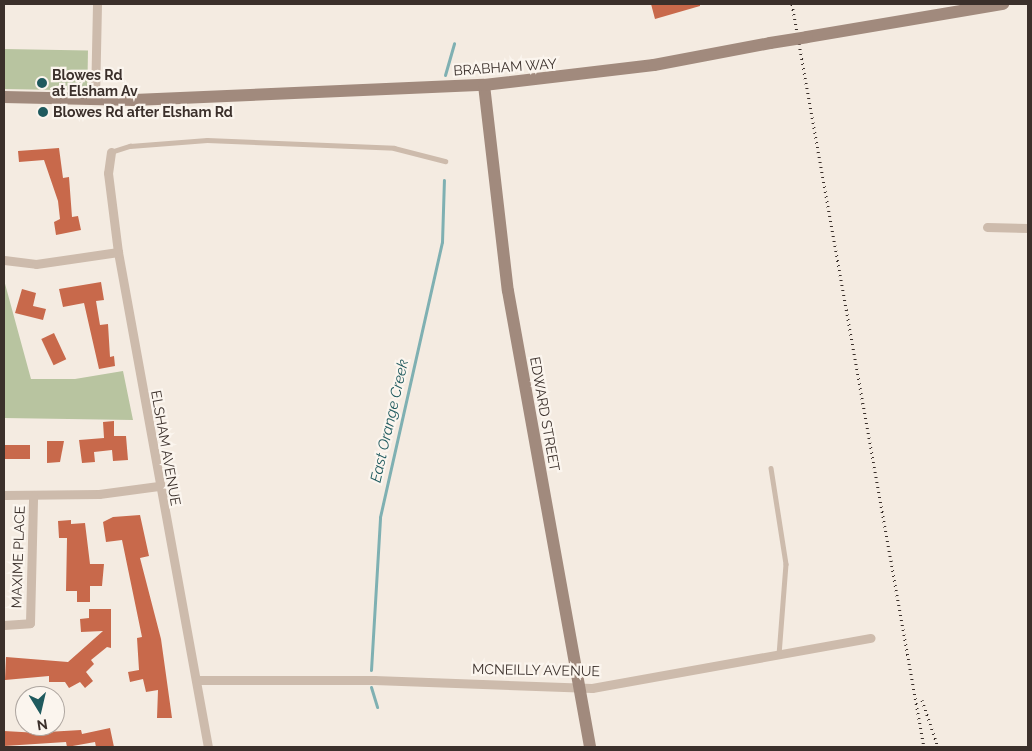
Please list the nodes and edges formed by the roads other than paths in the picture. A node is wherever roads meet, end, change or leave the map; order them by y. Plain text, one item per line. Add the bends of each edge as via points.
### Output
1 (97, 4) edge
2 (1002, 4) edge
3 (484, 85) junction
4 (4, 97) edge
5 (94, 100) junction
6 (111, 152) joint
7 (445, 161) dead end
8 (987, 227) dead end
9 (1028, 228) edge
10 (118, 252) junction
11 (4, 260) edge
12 (771, 468) dead end
13 (158, 486) junction
14 (4, 496) edge
15 (33, 496) junction
16 (4, 625) edge
17 (871, 638) dead end
18 (778, 656) junction
19 (196, 680) junction
20 (579, 686) junction
21 (208, 747) edge
22 (590, 747) edge

1 - 5 street
2 - 3 main road, BRABHAM WAY, bridge via 654,65
3 - 5 main road, BRABHAM WAY
3 - 20 main road, EDWARD STREET via 508,291
4 - 5 main road, BRABHAM WAY
6 - 7 lane via 130,146 207,140 394,148
6 - 10 street, ELSHAM AVENUE via 108,172
8 - 9 street
10 - 11 street via 36,264
10 - 13 street, ELSHAM AVENUE
12 - 18 lane via 786,564
13 - 15 street via 99,494
13 - 19 street, ELSHAM AVENUE
14 - 15 street
15 - 16 street, MAXIME PLACE via 30,624
17 - 18 street, MCNEILLY AVENUE
18 - 20 street, MCNEILLY AVENUE via 592,688
19 - 20 street, MCNEILLY AVENUE
19 - 21 street, ELSHAM AVENUE
20 - 22 main road, EDWARD STREET

